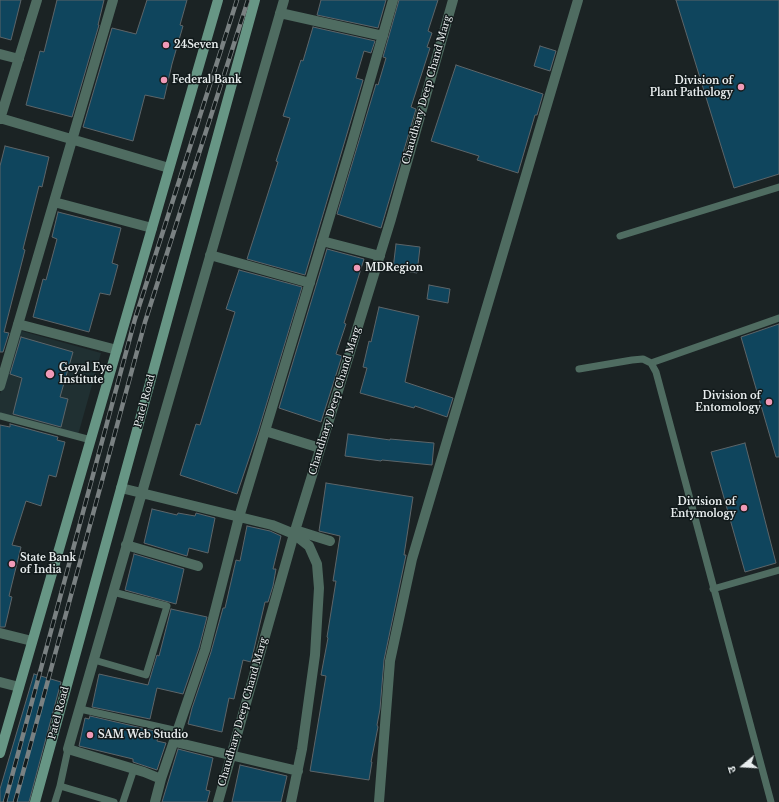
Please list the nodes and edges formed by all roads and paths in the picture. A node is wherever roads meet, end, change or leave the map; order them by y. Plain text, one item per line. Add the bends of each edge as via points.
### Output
1 (38, 0) edge
2 (113, 0) edge
3 (218, 0) edge
4 (255, 0) edge
5 (284, 0) edge
6 (393, 0) edge
7 (453, 0) edge
8 (578, 0) edge
9 (280, 13) junction
10 (383, 36) junction
11 (0, 54) edge
12 (19, 59) junction
13 (0, 118) edge
14 (73, 139) junction
15 (169, 168) junction
16 (779, 188) edge
17 (54, 202) junction
18 (152, 228) junction
19 (620, 236) dead end
20 (322, 241) junction
21 (210, 255) junction
22 (380, 256) junction
23 (310, 283) junction
24 (779, 318) edge
25 (18, 324) junction
26 (117, 350) junction
27 (651, 363) junction
28 (3, 364) edge
29 (579, 369) dead end
30 (0, 386) edge
31 (0, 416) edge
32 (265, 431) junction
33 (91, 440) junction
34 (320, 448) junction
35 (121, 488) junction
36 (141, 494) junction
37 (239, 517) junction
38 (294, 532) junction
39 (330, 541) dead end
40 (126, 546) junction
41 (198, 566) dead end
42 (779, 570) edge
43 (713, 589) junction
44 (113, 592) junction
45 (0, 633) edge
46 (32, 641) junction
47 (94, 660) junction
48 (0, 682) edge
49 (19, 687) junction
50 (80, 709) junction
51 (178, 731) junction
52 (175, 742) junction
53 (68, 749) junction
54 (0, 753) edge
55 (231, 755) junction
56 (134, 769) junction
57 (298, 771) junction
58 (161, 779) junction
59 (60, 786) junction
60 (35, 802) edge
61 (55, 802) edge
62 (114, 802) edge
63 (123, 802) edge
64 (155, 802) edge
65 (218, 802) edge
66 (291, 802) edge
67 (379, 802) edge
68 (771, 802) edge

1 - 12 street
2 - 14 street
3 - 15 main road
4 - 35 main road, Patel Road
5 - 9 street
6 - 10 street
7 - 22 street, Chaudhary Deep Chand Marg
8 - 67 street via 412,559 390,660
9 - 10 street
9 - 21 street
10 - 20 street
11 - 12 street
12 - 13 street
13 - 14 street
14 - 15 street
14 - 17 street
15 - 18 main road
16 - 19 lane
17 - 18 street
17 - 25 street
18 - 26 main road
20 - 22 street
20 - 23 street
21 - 23 street
21 - 36 street
22 - 34 street, Chaudhary Deep Chand Marg
23 - 32 street
24 - 27 lane
25 - 26 street
25 - 28 street
26 - 33 main road
27 - 29 lane via 643,359
27 - 43 lane via 656,372
28 - 30 street
31 - 33 lane
32 - 34 street
32 - 37 street
33 - 46 main road
34 - 38 street, Chaudhary Deep Chand Marg
35 - 36 street
35 - 60 main road, Patel Road
36 - 37 street
36 - 40 street
37 - 38 street
37 - 51 street via 205,650
38 - 39 street
38 - 55 street, Chaudhary Deep Chand Marg
38 - 57 street via 309,546 317,564 319,588 315,655
40 - 41 street
40 - 44 street
42 - 43 lane
43 - 68 lane
44 - 47 street
44 - 47 lane via 167,606 146,675
45 - 46 street
46 - 49 main road
47 - 50 street
48 - 49 street
49 - 54 main road
50 - 51 lane
50 - 53 street
51 - 52 street
52 - 55 street
52 - 58 street
53 - 56 street
53 - 59 lane
55 - 57 street
55 - 65 street, Chaudhary Deep Chand Marg
56 - 58 street
56 - 63 lane
57 - 66 street
58 - 64 street
59 - 61 lane
59 - 62 lane

